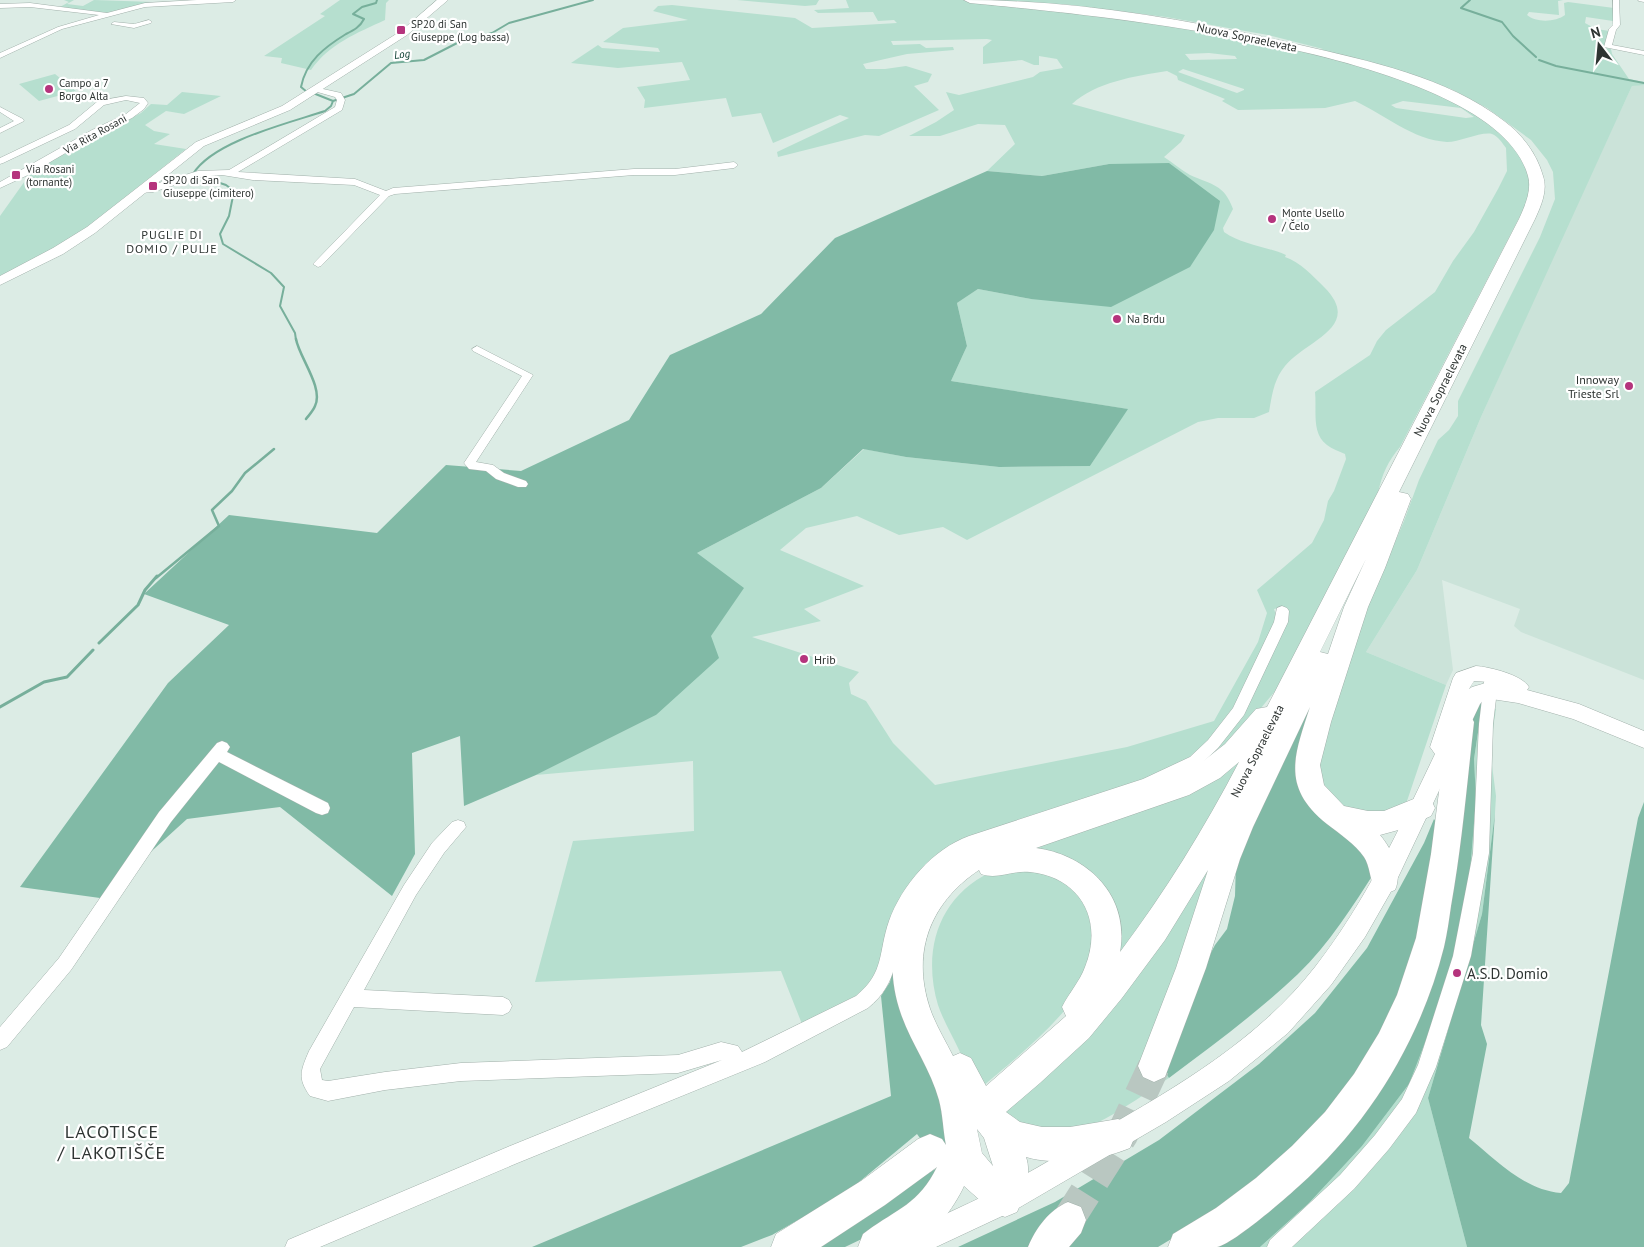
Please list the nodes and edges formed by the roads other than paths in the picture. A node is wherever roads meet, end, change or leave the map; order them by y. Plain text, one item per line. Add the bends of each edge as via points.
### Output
1 (233, 0) edge
2 (443, 0) edge
3 (970, 0) edge
4 (996, 0) edge
5 (1616, 0) edge
6 (0, 6) edge
7 (1062, 8) junction
8 (106, 14) junction
9 (149, 22) dead end
10 (114, 24) dead end
11 (1644, 53) edge
12 (0, 56) edge
13 (317, 89) junction
14 (1444, 90) junction
15 (0, 109) edge
16 (0, 131) edge
17 (0, 161) edge
18 (734, 165) dead end
19 (232, 172) junction
20 (0, 185) edge
21 (140, 190) junction
22 (386, 194) junction
23 (318, 264) dead end
24 (0, 281) edge
25 (477, 349) dead end
26 (522, 484) dead end
27 (1400, 499) junction
28 (1282, 611) dead end
29 (1490, 683) junction
30 (1289, 688) junction
31 (1582, 714) joint
32 (1461, 722) junction
33 (1644, 740) edge
34 (1433, 782) junction
35 (322, 808) dead end
36 (1421, 808) junction
37 (1333, 812) junction
38 (458, 827) dead end
39 (1385, 881) junction
40 (351, 998) junction
41 (504, 1006) dead end
42 (0, 1041) edge
43 (738, 1063) junction
44 (1154, 1066) tunnel mouth
45 (1029, 1072) junction
46 (994, 1114) junction
47 (1118, 1136) junction
48 (946, 1149) junction
49 (1005, 1200) junction
50 (1068, 1220) tunnel mouth
51 (790, 1246) edge
52 (295, 1247) edge
53 (876, 1247) edge
54 (905, 1247) edge
55 (1046, 1247) edge
56 (1186, 1247) edge
57 (1277, 1247) edge

1 - 8 street via 150,4
2 - 13 street via 404,33
3 - 7 highway, Nuova Sopraelevata
4 - 7 highway, Nuova Sopraelevata
5 - 11 street via 1617,24 1608,47
6 - 8 street via 30,5
7 - 14 highway, Nuova Sopraelevata via 1186,24 1319,52
8 - 12 street via 60,28
9 - 10 street via 134,26
13 - 19 street via 338,95 341,99 339,108
13 - 21 street via 276,114 200,144
14 - 27 highway, Nuova Sopraelevata via 1483,108 1518,134 1540,161 1547,190 1537,222
14 - 30 highway, Nuova Sopraelevata via 1490,118 1518,143 1535,170 1536,197
15 - 16 street via 19,120
17 - 20 street, Via Rita Rosani via 72,127 101,103 126,98 144,103 41,165
18 - 22 street
19 - 21 street via 198,174 160,188
19 - 22 street via 253,177 355,182
21 - 24 street via 77,240
22 - 23 street
25 - 26 street via 528,375 470,463
27 - 37 highway via 1356,607 1307,765 1311,788
27 - 44 highway, Nuova Sopraelevata via 1239,827
28 - 43 street via 1280,622 1239,711 1222,735 1195,761 1160,780 969,843 955,851 914,889 898,922 885,979 875,993 829,1020
29 - 31 street
29 - 32 street via 1472,698
29 - 34 street via 1481,673 1463,678 1448,719
29 - 57 street via 1481,853 1462,956 1427,1067 1409,1106 1382,1142 1347,1182
30 - 45 highway, Nuova Sopraelevata via 1196,865 1154,930 1078,1027
30 - 48 highway via 1234,751 1211,770 1179,787 979,855 946,878 925,903 912,934 908,964 916,1012 959,1106
31 - 33 street
32 - 34 street
32 - 56 highway via 1442,875 1428,950 1404,1019 1368,1084 1323,1141 1269,1190
34 - 36 street
35 - 42 street via 233,761 219,750 135,859 74,952
36 - 37 highway via 1381,825
36 - 39 street
37 - 39 highway via 1378,853
38 - 40 street via 438,848 410,890
39 - 47 street via 1357,929 1322,976 1279,1024 1220,1072
40 - 41 street
40 - 43 street via 311,1070 310,1081 317,1089 328,1091 461,1072 678,1064 721,1051 731,1052
43 - 52 street
45 - 46 highway, Nuova Sopraelevata
45 - 46 highway via 1092,987 1103,964 1106,925 1093,892 1074,874 1057,864 1019,858 983,869 953,891 937,912 928,937 924,963 927,994 936,1018 972,1095
46 - 47 highway via 1027,1142 1044,1146
46 - 49 highway via 1010,1161 1011,1173
47 - 49 street
48 - 49 highway via 970,1166
48 - 51 highway
48 - 53 highway via 944,1192 925,1215
49 - 54 street
50 - 55 highway

